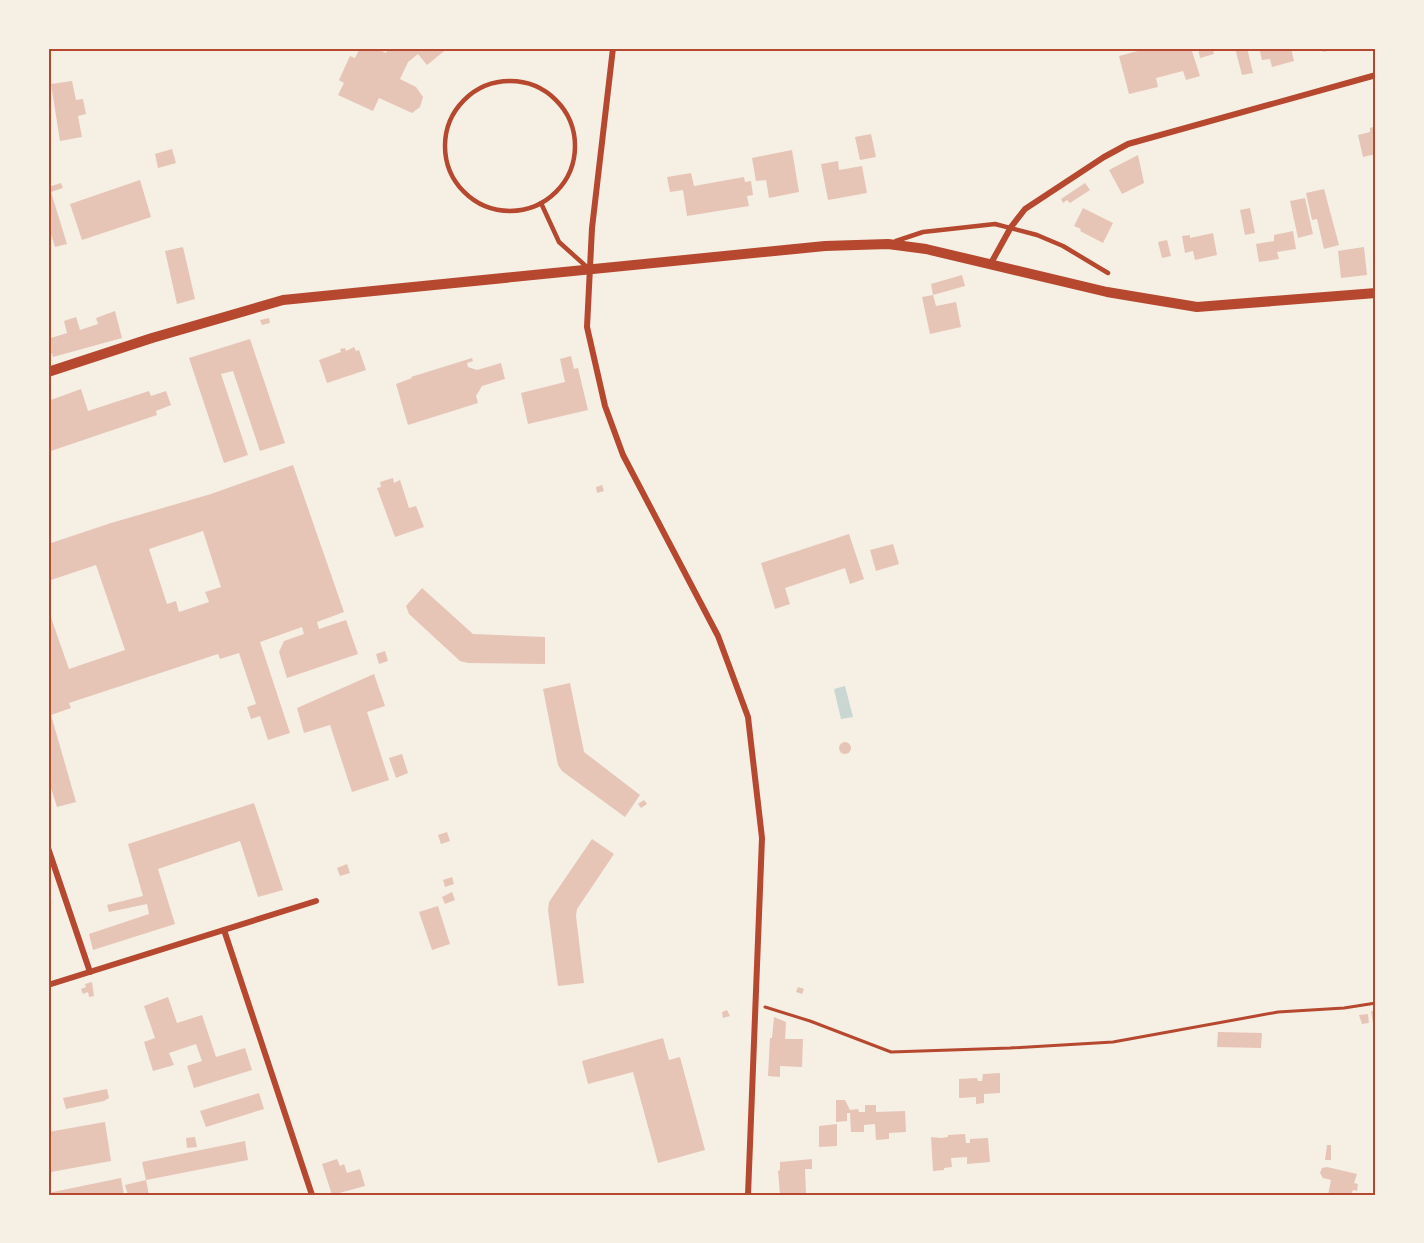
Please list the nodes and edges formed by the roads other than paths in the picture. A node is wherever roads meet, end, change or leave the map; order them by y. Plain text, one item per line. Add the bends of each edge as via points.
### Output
1 (613, 48) edge
2 (1376, 75) edge
3 (541, 203) junction
4 (1011, 226) junction
5 (888, 244) junction
6 (990, 265) junction
7 (590, 270) junction
8 (1108, 273) dead end
9 (1376, 293) edge
10 (48, 372) edge
11 (48, 848) edge
12 (316, 901) dead end
13 (224, 930) junction
14 (90, 972) junction
15 (48, 985) edge
16 (312, 1195) edge
17 (748, 1195) edge

1 - 7 street
2 - 4 street via 1128,144 1025,208
3 - 3 lane via 558,189 571,170 576,148 568,114 554,97 529,83 506,81 484,86 455,112 447,133 446,153 452,175 465,193 484,205 523,210
3 - 7 lane via 559,242
4 - 5 lane via 995,224 923,232
4 - 6 street
4 - 8 lane via 1063,246
5 - 6 street
5 - 7 street via 792,249
6 - 9 street via 1107,292 1197,307
7 - 10 street via 283,300
7 - 17 street via 587,327 605,406 623,455 718,636 748,717 762,837
11 - 14 street
12 - 13 street
13 - 14 street
13 - 16 street
14 - 15 street

